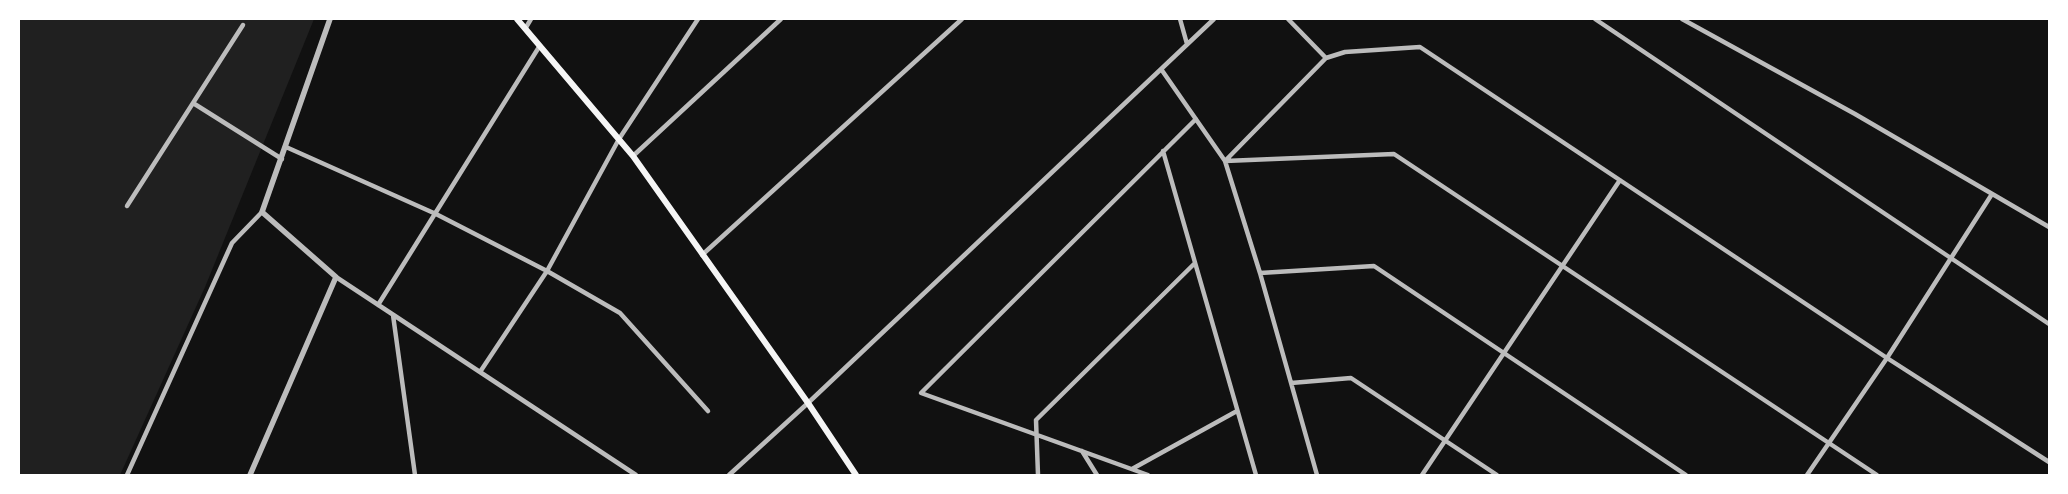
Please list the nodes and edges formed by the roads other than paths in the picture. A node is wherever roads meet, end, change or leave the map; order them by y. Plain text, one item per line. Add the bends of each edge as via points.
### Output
1 (330, 19) edge
2 (517, 19) edge
3 (531, 19) edge
4 (698, 19) edge
5 (781, 19) edge
6 (962, 19) edge
7 (1180, 19) edge
8 (1214, 19) edge
9 (1288, 19) edge
10 (1594, 19) edge
11 (1682, 19) edge
12 (243, 26) dead end
13 (525, 29) junction
14 (1187, 44) junction
15 (540, 47) junction
16 (1326, 58) junction
17 (1161, 69) junction
18 (193, 103) junction
19 (1196, 119) junction
20 (619, 139) junction
21 (286, 146) junction
22 (1163, 151) junction
23 (633, 156) junction
24 (282, 159) junction
25 (1225, 161) junction
26 (1620, 180) junction
27 (1992, 194) junction
28 (127, 206) dead end
29 (262, 212) junction
30 (436, 214) junction
31 (2049, 227) edge
32 (702, 255) junction
33 (1951, 260) junction
34 (1195, 264) junction
35 (1562, 266) junction
36 (547, 271) junction
37 (1260, 274) junction
38 (336, 277) junction
39 (378, 305) junction
40 (393, 315) junction
41 (2049, 324) edge
42 (1504, 353) junction
43 (1887, 358) junction
44 (480, 372) junction
45 (1291, 383) junction
46 (808, 403) junction
47 (708, 411) dead end
48 (1237, 411) junction
49 (1038, 434) junction
50 (1445, 440) junction
51 (1829, 443) junction
52 (1082, 451) junction
53 (2049, 462) edge
54 (1132, 469) junction
55 (127, 475) edge
56 (250, 475) edge
57 (415, 475) edge
58 (636, 475) edge
59 (729, 475) edge
60 (856, 475) edge
61 (1038, 475) edge
62 (1096, 475) edge
63 (1148, 475) edge
64 (1256, 475) edge
65 (1317, 475) edge
66 (1422, 475) edge
67 (1497, 475) edge
68 (1686, 475) edge
69 (1807, 475) edge
70 (1876, 475) edge

1 - 21 street
2 - 13 main road
3 - 13 street
4 - 20 street
5 - 23 street
6 - 32 street
7 - 14 street
8 - 14 street
9 - 16 street
10 - 33 street
11 - 27 street
12 - 18 street
13 - 15 main road
14 - 17 street
15 - 20 main road
15 - 30 street
16 - 25 street
16 - 26 street via 1345,52 1420,47
17 - 19 street
17 - 46 street
18 - 24 street
18 - 28 street
19 - 22 street
19 - 25 street
20 - 23 main road
20 - 36 street
21 - 24 street
21 - 30 street
22 - 34 street
22 - 49 street via 921,392
23 - 32 main road
24 - 29 street
25 - 35 street via 1394,154
25 - 37 street
26 - 35 street
26 - 43 street
27 - 31 street
27 - 33 street
29 - 38 street
29 - 55 street via 232,243
30 - 36 street
30 - 39 street
32 - 46 main road
33 - 41 street
33 - 43 street
34 - 48 street
34 - 49 street via 1036,420
35 - 42 street
35 - 51 street
36 - 44 street
36 - 47 street via 620,313
37 - 42 street via 1374,266
37 - 45 street
38 - 39 street
38 - 56 street
39 - 40 street
40 - 44 street
40 - 57 street
42 - 50 street
42 - 68 street
43 - 51 street
43 - 53 street
44 - 58 street
45 - 50 street via 1351,378
45 - 65 street
46 - 59 street
46 - 60 main road
48 - 54 street
48 - 64 street
49 - 52 street
49 - 61 street
50 - 66 street
50 - 67 street
51 - 69 street
51 - 70 street
52 - 54 street
52 - 62 street
54 - 63 street

